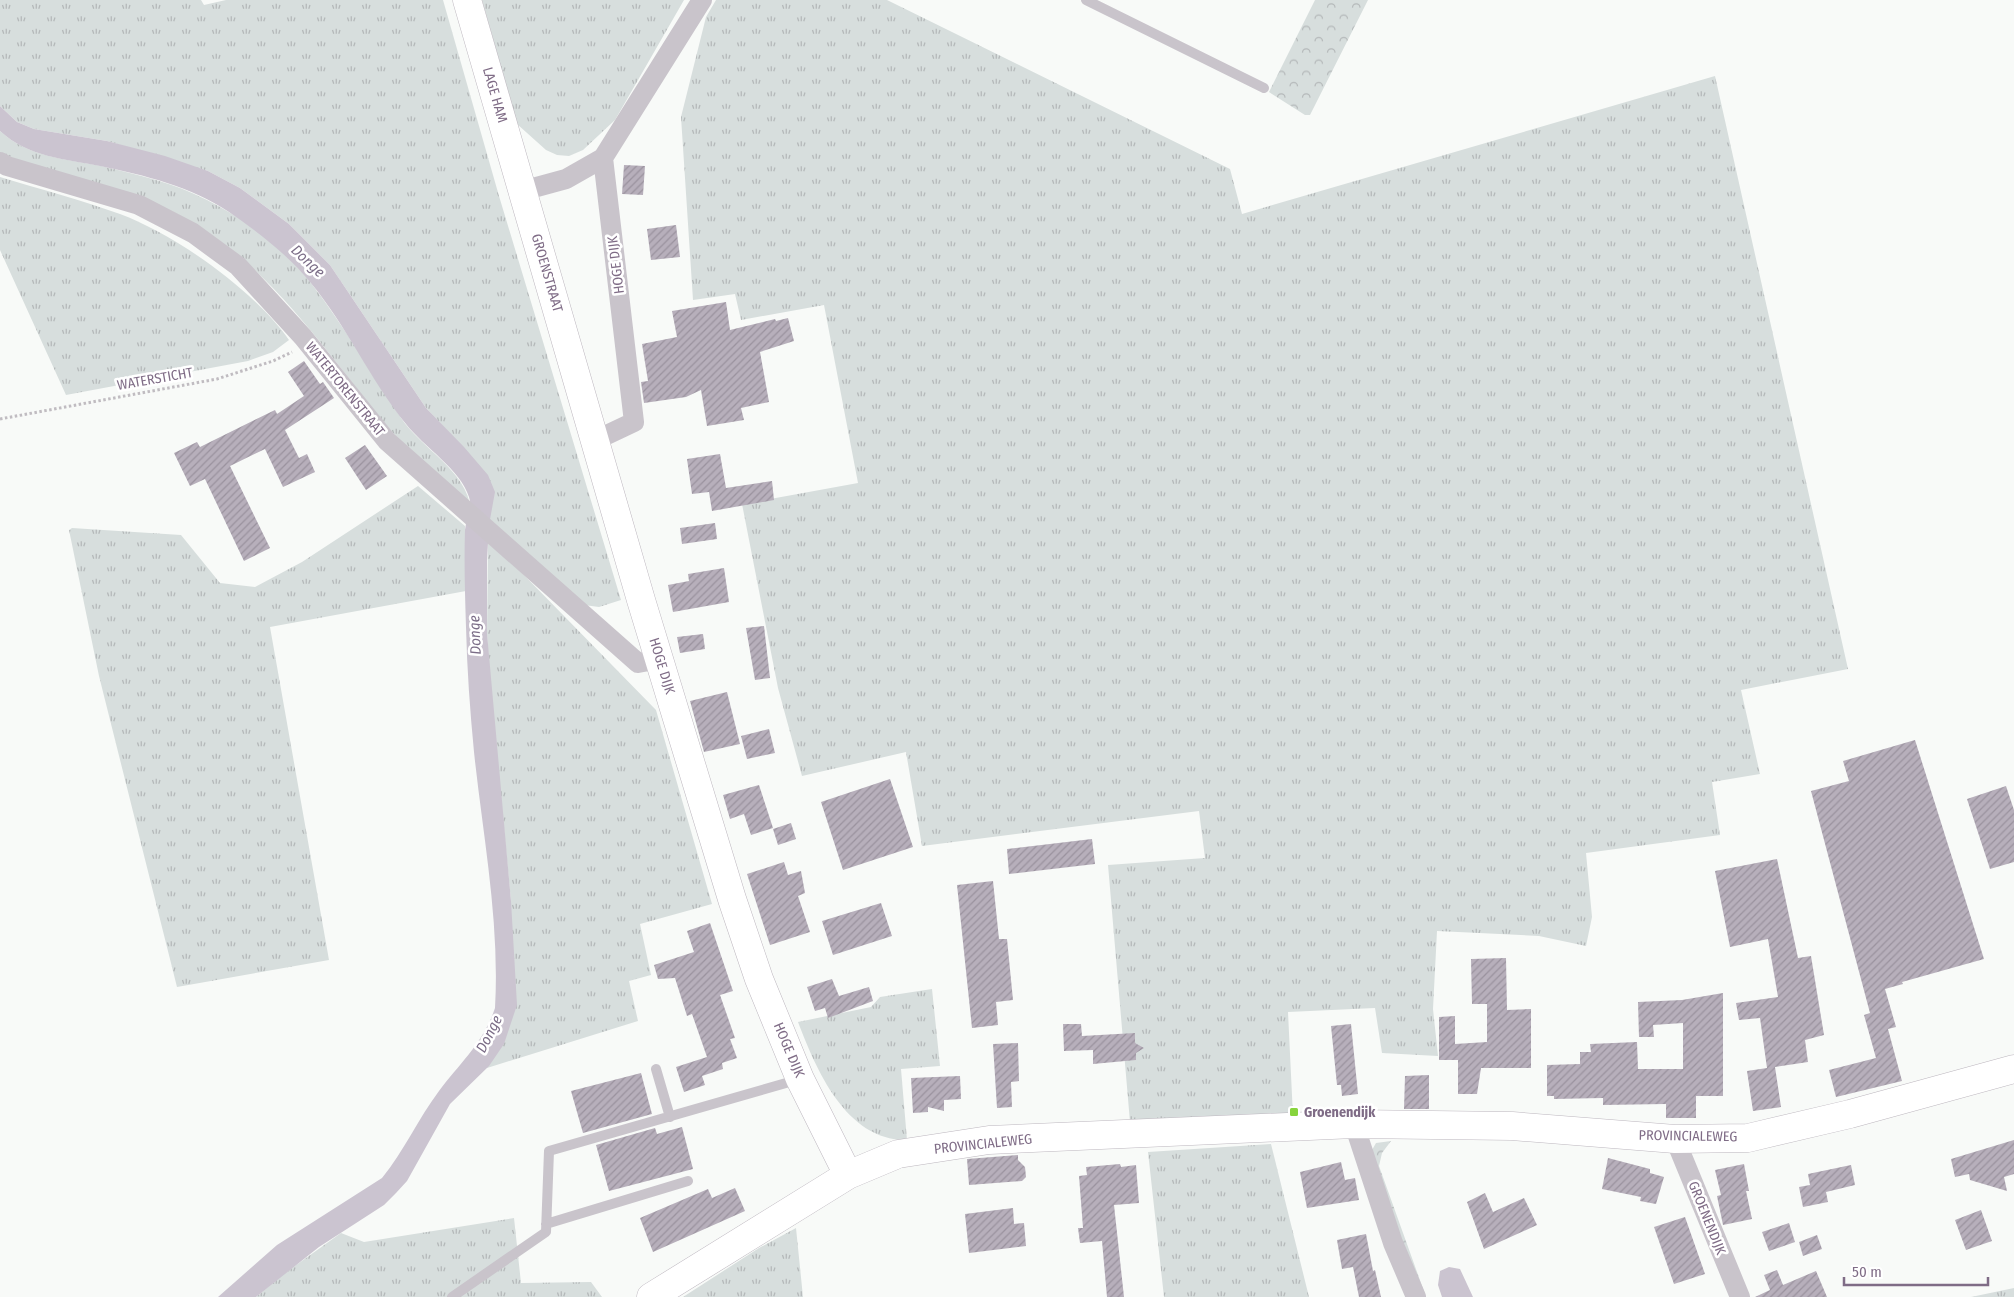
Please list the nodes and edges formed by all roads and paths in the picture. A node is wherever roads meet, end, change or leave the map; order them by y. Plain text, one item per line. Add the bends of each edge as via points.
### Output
1 (467, 0) edge
2 (702, 0) edge
3 (1086, 0) edge
4 (1264, 88) dead end
5 (604, 158) junction
6 (0, 162) edge
7 (522, 190) junction
8 (308, 343) junction
9 (0, 418) edge
10 (596, 440) junction
11 (660, 659) junction
12 (2014, 1069) edge
13 (656, 1070) dead end
14 (800, 1079) junction
15 (670, 1117) junction
16 (1354, 1124) junction
17 (1675, 1139) junction
18 (848, 1175) junction
19 (688, 1181) dead end
20 (546, 1224) junction
21 (452, 1297) edge
22 (651, 1297) edge
23 (1416, 1297) edge
24 (1740, 1297) edge

1 - 7 street, LAGE HAM
2 - 5 street
3 - 4 lane
5 - 7 street via 566,179
5 - 10 street, HOGE DIJK via 634,422
6 - 8 street, WATERTORENSTRAAT via 139,205 193,233 238,266
7 - 10 street, GROENSTRAAT
8 - 9 path, WATERSTICHT via 273,361 216,379
8 - 11 street, WATERTORENSTRAAT via 387,441 464,511 638,663
10 - 11 street, HOGE DIJK
11 - 14 street, HOGE DIJK via 732,899 759,979
12 - 17 street, PROVINCIALEWEG via 1748,1138
13 - 15 lane
14 - 15 lane
14 - 18 street, HOGE DIJK
15 - 20 lane via 549,1150
16 - 17 street, PROVINCIALEWEG via 1512,1126
16 - 18 street, PROVINCIALEWEG via 989,1140 898,1154
16 - 23 street via 1393,1243
17 - 24 street, GROENENDIJK
18 - 22 street, PROVINCIALEWEG
19 - 20 lane
20 - 21 lane via 546,1232

